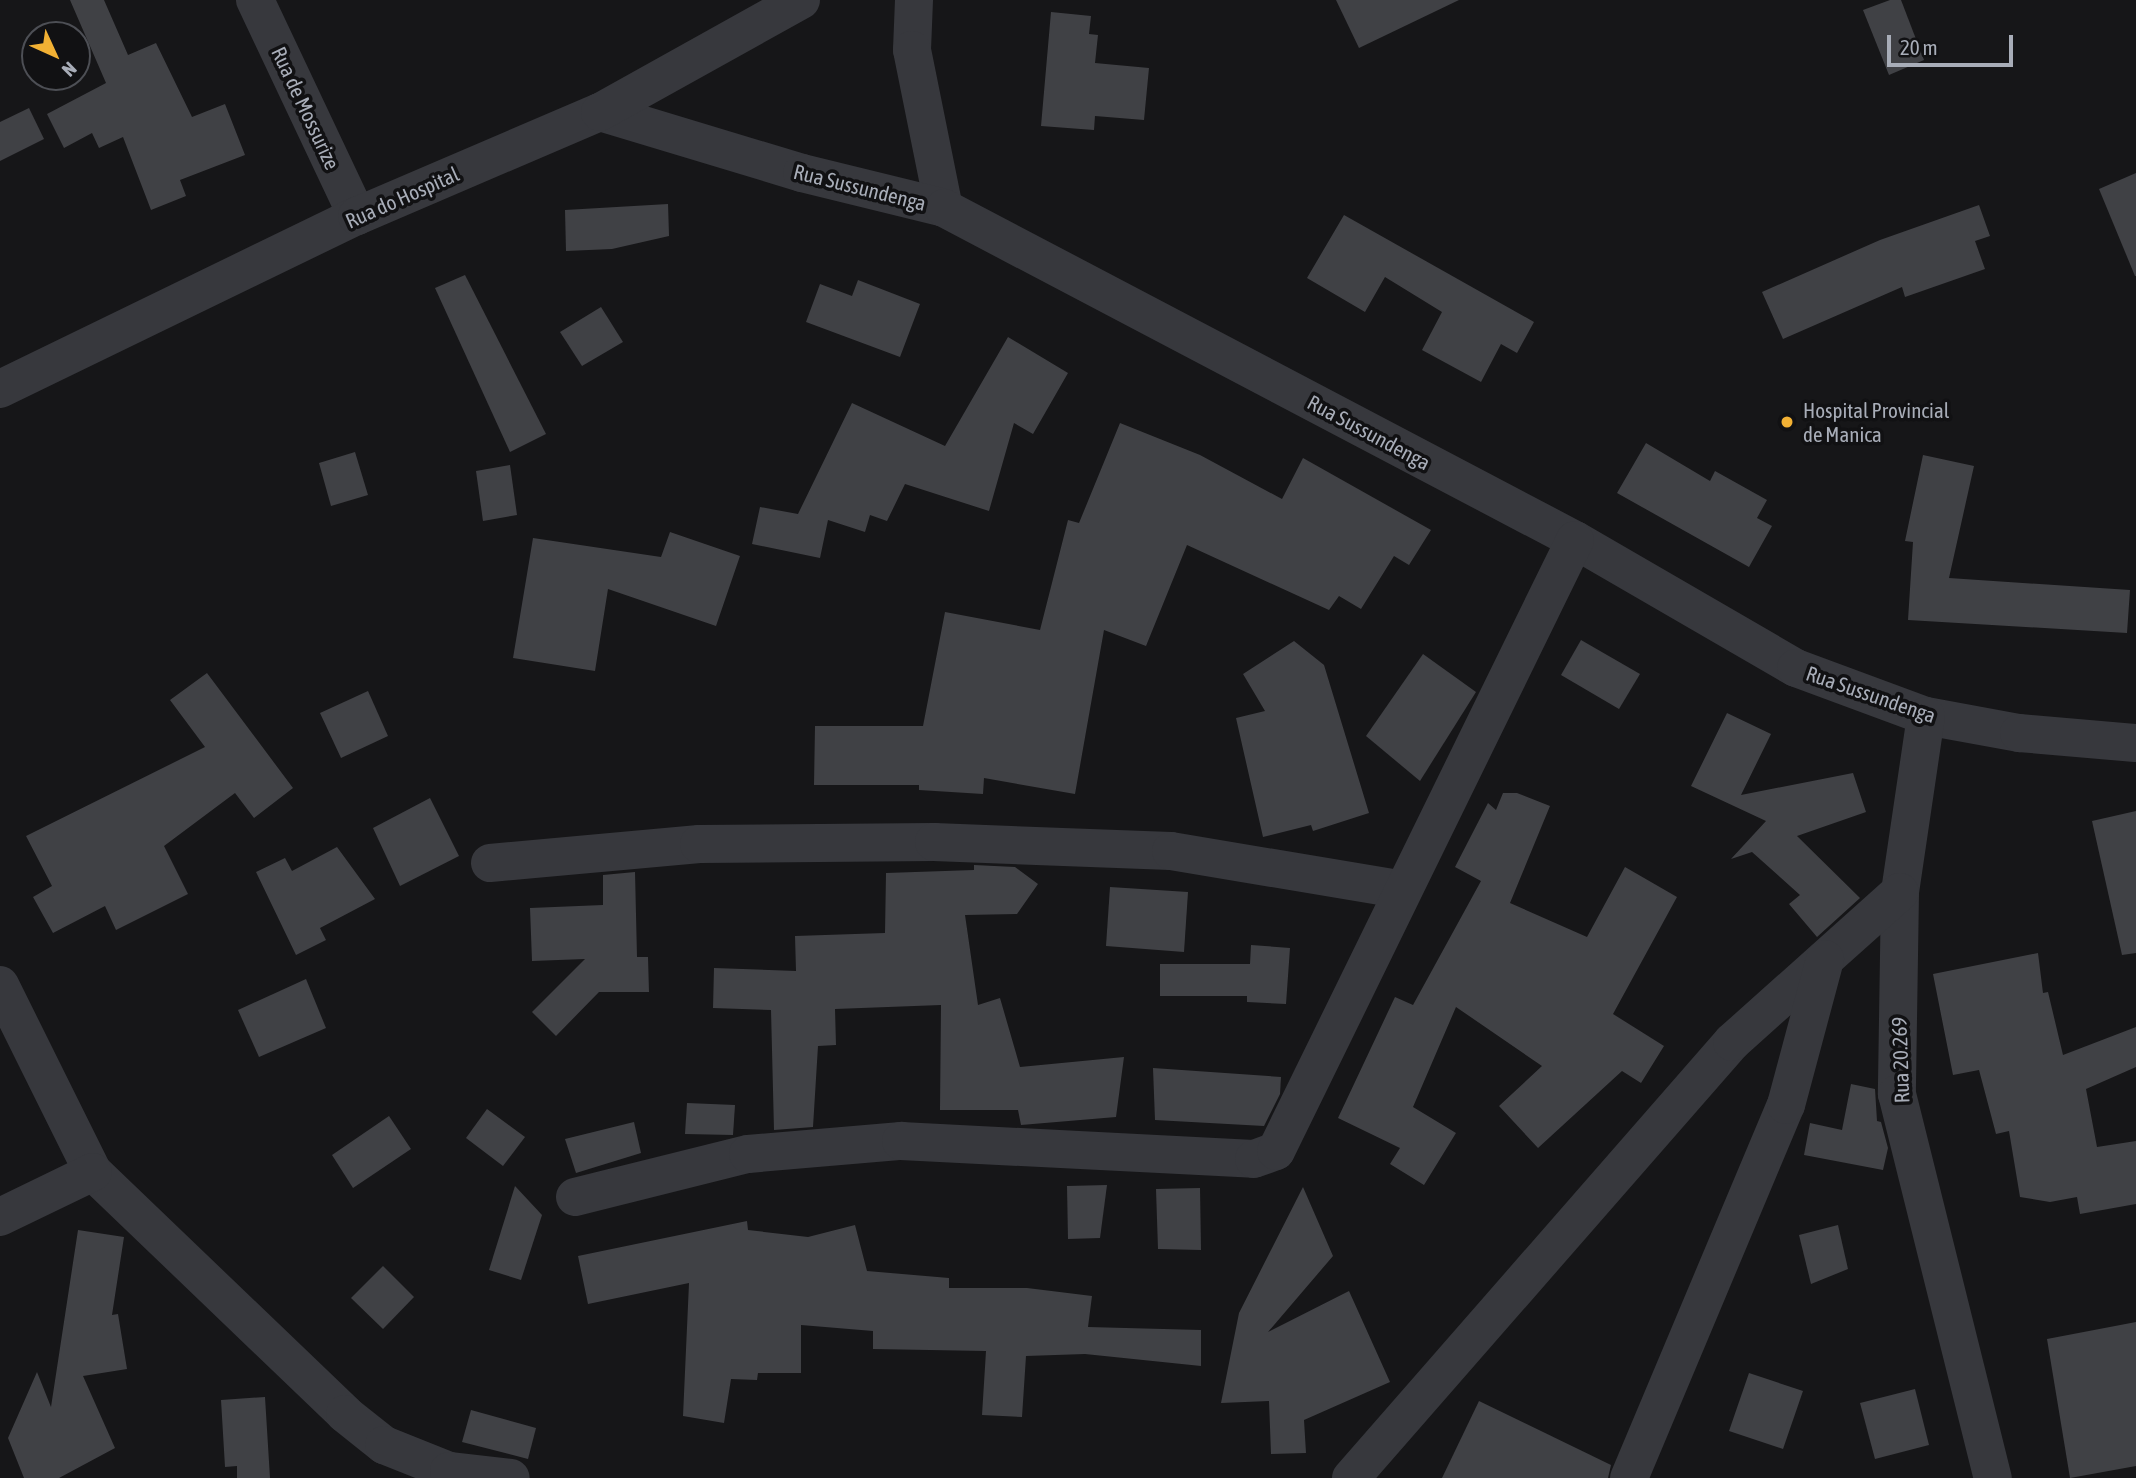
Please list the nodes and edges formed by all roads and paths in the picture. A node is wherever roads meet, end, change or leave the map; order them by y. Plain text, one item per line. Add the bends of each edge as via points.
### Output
1 (255, 0) edge
2 (801, 0) edge
3 (914, 0) edge
4 (600, 112) junction
5 (944, 208) junction
6 (357, 216) junction
7 (0, 389) edge
8 (1575, 540) junction
9 (1926, 716) junction
10 (2136, 743) edge
11 (489, 863) dead end
12 (1403, 890) junction
13 (1900, 891) junction
14 (1825, 959) junction
15 (0, 985) edge
16 (93, 1172) junction
17 (575, 1197) dead end
18 (0, 1217) edge
19 (511, 1478) edge
20 (1351, 1478) edge
21 (1629, 1478) edge
22 (1993, 1478) edge

1 - 6 street, Rua de Mossurize
2 - 4 street, Rua do Hospital
3 - 5 street via 912,50
4 - 5 street, Rua Sussundenga via 802,173
4 - 6 street, Rua do Hospital
5 - 8 street, Rua Sussundenga
6 - 7 street, Rua do Hospital
8 - 9 street, Rua Sussundenga via 1796,668
8 - 12 street
9 - 10 street, Rua Sussundenga via 2019,733
9 - 13 street, Rua 20.269
11 - 12 street via 699,844 933,842 1171,851
12 - 17 street via 1276,1151 1254,1159 901,1141 748,1154
13 - 14 street
13 - 22 street, Rua 20.269 via 1897,1094
14 - 20 street via 1732,1042
14 - 21 street via 1786,1105
15 - 16 street
16 - 18 street
16 - 19 street via 345,1414 384,1445 449,1471

